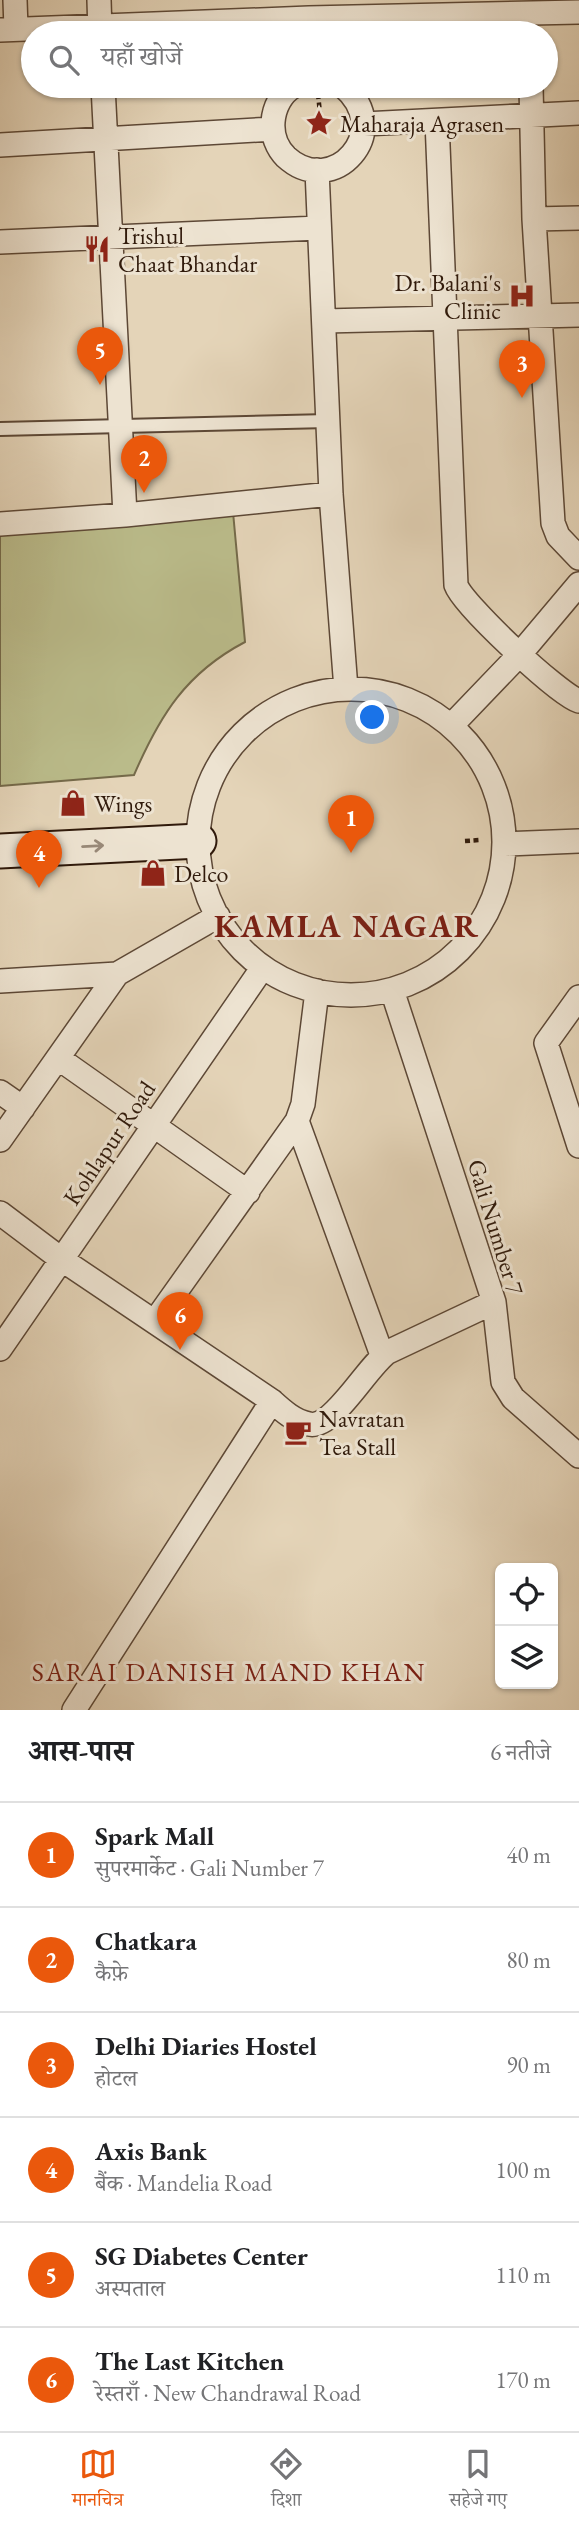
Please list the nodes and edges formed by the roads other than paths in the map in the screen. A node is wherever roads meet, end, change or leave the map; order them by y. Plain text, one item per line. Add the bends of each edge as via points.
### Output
1 (15, 0) edge
2 (99, 0) edge
3 (195, 11) edge
4 (579, 12) edge
5 (530, 15) edge
6 (309, 17) edge
7 (99, 21) edge
8 (144, 21) edge
9 (8, 30) edge
10 (104, 98) edge
11 (281, 98) edge
12 (356, 98) edge
13 (531, 98) edge
14 (579, 113) edge
15 (531, 116) junction
16 (437, 121) junction
17 (365, 124) junction
18 (273, 129) junction
19 (107, 138) junction
20 (0, 145) edge
21 (317, 170) junction
22 (579, 218) edge
23 (534, 219) junction
24 (320, 228) junction
25 (111, 237) junction
26 (0, 242) edge
27 (579, 315) edge
28 (446, 317) junction
29 (541, 317) junction
30 (324, 321) junction
31 (328, 421) junction
32 (120, 427) junction
33 (0, 429) edge
34 (331, 494) junction
35 (125, 515) junction
36 (0, 524) edge
37 (579, 558) edge
38 (579, 584) edge
39 (520, 654) junction
40 (346, 689) junction
41 (579, 701) edge
42 (451, 726) junction
43 (579, 841) edge
44 (505, 844) junction
45 (0, 851) edge
46 (199, 852) junction
47 (0, 873) edge
48 (218, 916) junction
49 (263, 967) junction
50 (117, 974) junction
51 (0, 981) edge
52 (392, 990) junction
53 (317, 991) junction
54 (579, 997) edge
55 (58, 1058) junction
56 (0, 1093) edge
57 (23, 1108) junction
58 (297, 1121) junction
59 (152, 1125) junction
60 (0, 1140) edge
61 (579, 1146) edge
62 (248, 1192) junction
63 (0, 1213) edge
64 (61, 1259) junction
65 (494, 1302) junction
66 (155, 1321) junction
67 (3, 1337) edge
68 (382, 1355) junction
69 (272, 1401) junction
70 (579, 1456) edge
71 (74, 1710) edge

1 - 9 street
2 - 7 street
3 - 6 street
3 - 8 street
4 - 5 street
5 - 6 street
10 - 19 street
11 - 18 street
12 - 17 street
13 - 15 street
14 - 15 street
15 - 16 street
15 - 23 street
16 - 17 street
16 - 28 street
17 - 21 street via 363,138 350,157 332,168
18 - 19 street
18 - 21 street via 282,153 304,168
19 - 20 street
19 - 25 street
21 - 24 street
22 - 23 street
23 - 29 street
24 - 25 street
24 - 30 street
25 - 26 street
25 - 32 street
27 - 29 street
28 - 29 street
28 - 30 street
28 - 39 street via 456,585 462,597
29 - 37 street via 553,523 558,536
30 - 31 street
31 - 32 lane
31 - 34 street
32 - 33 lane
32 - 35 street
34 - 35 street
34 - 40 street
35 - 36 street
38 - 39 street
39 - 41 street via 567,696
39 - 42 street
40 - 42 street via 412,702
40 - 46 street via 319,692 270,712 230,748 205,796
42 - 44 street via 477,756 496,791
43 - 44 street
44 - 52 street via 494,899 464,946 419,980
45 -> 46 street
46 - 47 street
46 - 48 street
48 - 49 street via 242,949
48 - 50 street
49 - 53 street
49 - 59 street, Kohlapur Road
50 - 51 street
50 - 55 street
52 - 53 street via 342,995
52 - 65 street, Gali Number 7
53 - 58 street
54 - 61 street via 545,1043
55 - 57 street
55 - 59 street
56 - 57 street
57 - 60 street
58 - 62 street
58 - 68 street
59 - 62 street
59 - 64 street, Kohlapur Road
62 - 66 street
63 - 64 street
64 - 66 street
64 - 67 street, Kohlapur Road
65 - 68 street
65 - 70 street, Gali Number 7 via 503,1382 513,1398
66 - 69 street
68 - 69 street via 326,1421 310,1424 289,1416
69 - 71 street

